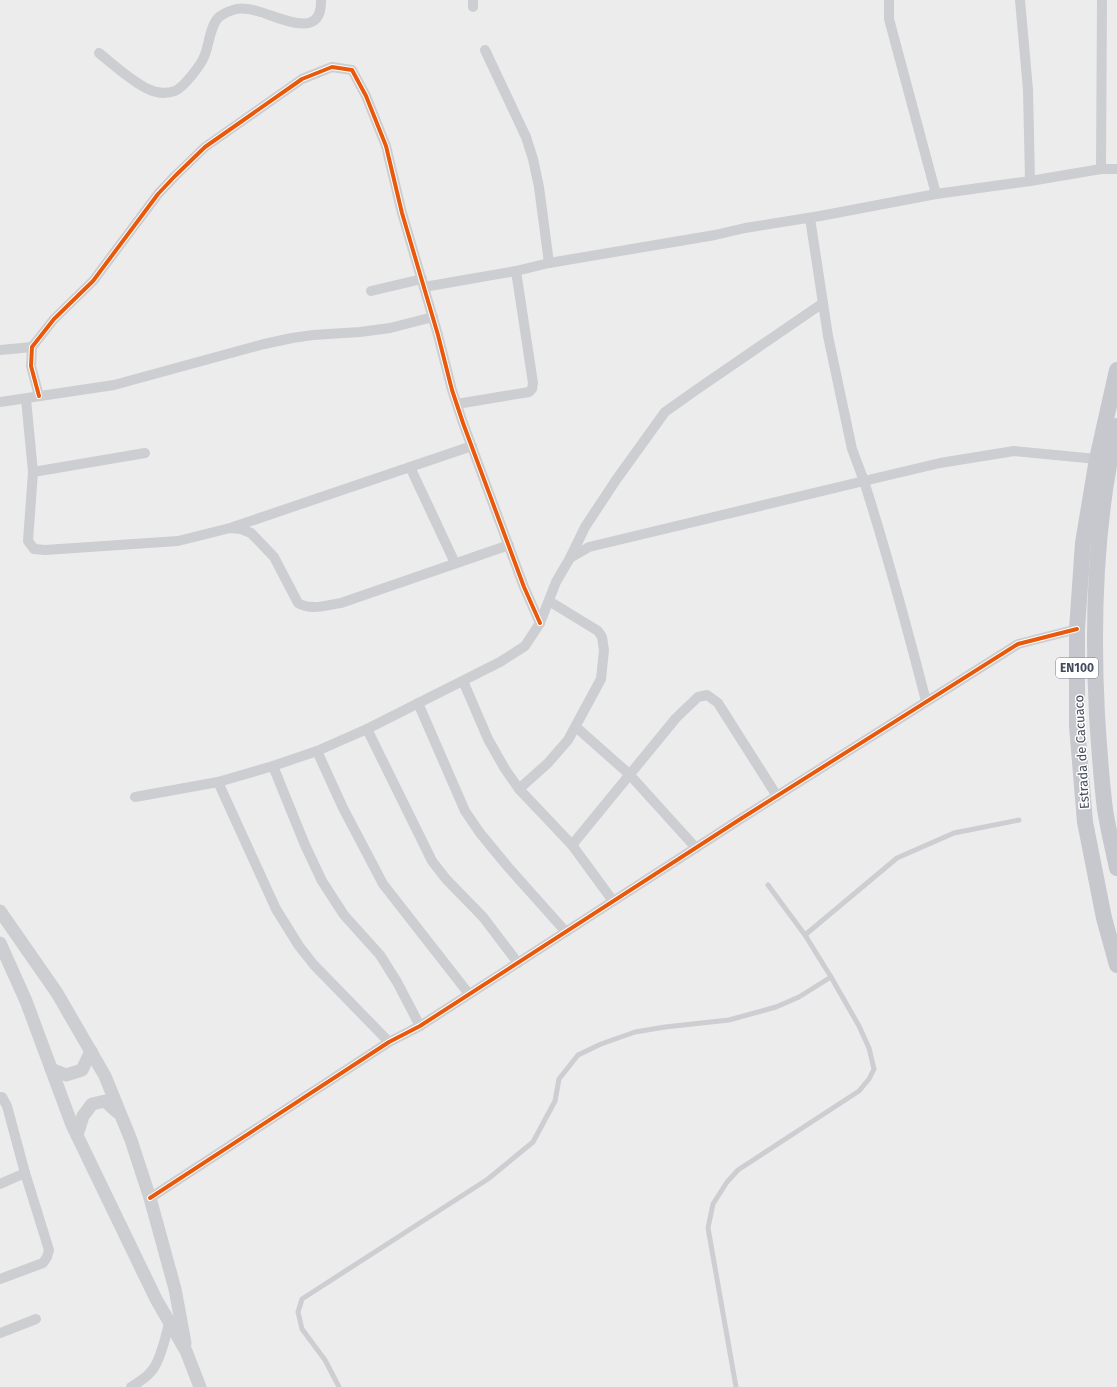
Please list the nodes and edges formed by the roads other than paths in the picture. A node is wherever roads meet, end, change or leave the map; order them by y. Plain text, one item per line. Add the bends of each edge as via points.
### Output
1 (321, 0) edge
2 (888, 0) edge
3 (1020, 0) edge
4 (1102, 0) edge
5 (485, 50) dead end
6 (98, 54) dead end
7 (1101, 169) junction
8 (1117, 169) edge
9 (1030, 182) junction
10 (936, 194) junction
11 (810, 218) junction
12 (549, 263) junction
13 (516, 271) junction
14 (423, 283) junction
15 (371, 291) dead end
16 (823, 304) junction
17 (433, 317) junction
18 (32, 347) junction
19 (0, 350) edge
20 (1117, 370) edge
21 (38, 396) junction
22 (26, 399) junction
23 (0, 402) edge
24 (457, 404) junction
25 (1117, 426) edge
26 (472, 446) junction
27 (145, 453) dead end
28 (1097, 459) junction
29 (410, 467) junction
30 (33, 472) junction
31 (864, 481) junction
32 (230, 528) junction
33 (509, 545) junction
34 (570, 558) junction
35 (455, 563) junction
36 (549, 601) junction
37 (540, 623) junction
38 (1077, 628) junction
39 (463, 681) junction
40 (926, 701) junction
41 (418, 703) junction
42 (576, 727) junction
43 (367, 729) junction
44 (317, 751) junction
45 (274, 766) junction
46 (629, 774) junction
47 (218, 782) junction
48 (519, 789) junction
49 (777, 796) junction
50 (135, 797) dead end
51 (1019, 820) dead end
52 (572, 845) junction
53 (696, 848) junction
54 (1117, 868) edge
55 (768, 885) dead end
56 (614, 901) junction
57 (0, 911) edge
58 (566, 932) junction
59 (805, 935) junction
60 (0, 942) edge
61 (518, 963) junction
62 (1117, 965) edge
63 (831, 977) junction
64 (469, 994) junction
65 (420, 1026) junction
66 (388, 1042) junction
67 (91, 1051) junction
68 (51, 1069) junction
69 (0, 1097) edge
70 (122, 1116) junction
71 (77, 1135) junction
72 (24, 1173) junction
73 (0, 1184) edge
74 (150, 1198) junction
75 (0, 1279) edge
76 (36, 1318) dead end
77 (170, 1323) junction
78 (0, 1333) edge
79 (186, 1351) junction
80 (131, 1387) edge
81 (200, 1387) edge
82 (339, 1387) edge
83 (736, 1387) edge

1 - 6 street via 321,10 317,19 309,23 286,22 246,8 233,10 219,17 204,57 192,76 176,91 162,94 148,90
2 - 10 street via 889,19
3 - 9 street via 1028,90
4 - 7 street
5 - 12 street via 526,137 533,159
7 - 8 street
7 - 9 street
9 - 10 street
10 - 11 street
11 - 12 street
11 - 16 street
12 - 13 street
13 - 14 street
13 - 24 street via 532,389 529,392
14 - 15 street
14 - 17 street
14 - 18 street via 402,213 386,146 366,96 352,70 332,67 302,79 205,147 158,194 93,281 54,319
16 - 31 street via 852,449
16 - 34 street via 665,412 585,527
17 - 21 street via 383,329 292,338 114,385
17 - 24 street
18 - 19 street
18 - 21 street via 31,366
20 - 28 main road, Estrada de Cacuaco / EN100
21 - 22 street
22 - 23 street
22 - 30 street
24 - 26 street
25 - 54 main road, Estrada de Cacuaco / EN100 via 1104,498 1094,626 1099,750 1105,809
26 - 29 street
26 - 33 street
27 - 30 street
28 - 31 street via 1014,451 940,463
28 - 38 main road, Estrada de Cacuaco / EN100 via 1084,543
29 - 32 street
29 - 35 street
30 - 32 street via 28,541 34,549 178,541
31 - 34 street via 589,547
31 - 40 street via 885,545
32 - 35 street via 251,533 274,557 298,602 303,606 341,603
33 - 35 street
33 - 37 street
34 - 36 street via 556,582
36 - 37 street
36 - 42 street via 598,631 602,637 604,650 601,679
37 - 39 street via 525,646
38 - 40 street via 1018,644
38 - 62 main road, Estrada de Cacuaco / EN100 via 1078,726 1086,822 1104,918
39 - 41 street
39 - 48 street via 496,754
40 - 49 street
41 - 43 street
41 - 58 street via 465,811 508,867
42 - 46 street
42 - 48 street via 548,763
43 - 44 street
43 - 61 street via 432,862 483,917
44 - 45 street
44 - 64 street via 383,884
45 - 47 street
45 - 65 street via 322,881 344,915 380,955
46 - 49 street via 676,718 698,697 707,695 718,703
46 - 52 street
46 - 53 street
47 - 50 street
47 - 66 street via 276,909 299,946
48 - 52 street
49 - 53 street
51 - 59 lane via 954,833 897,858
52 - 56 street
53 - 56 street
55 - 59 lane
56 - 58 street
57 - 67 street via 57,992
58 - 61 street
59 - 63 lane
60 - 68 street via 26,1001
61 - 64 street
63 - 82 lane via 799,997 769,1009 729,1020 635,1032 578,1055 559,1079 555,1101 533,1142 488,1179 302,1299 298,1312 302,1329 325,1360
63 - 83 lane via 869,1048 874,1069 869,1079 859,1091 738,1170 713,1204 708,1228
64 - 65 street
65 - 66 street
66 - 74 street
67 - 68 street via 82,1070 66,1075
67 - 70 street
68 - 71 street
69 - 72 street via 7,1106
70 - 71 street via 105,1101 92,1104 83,1116
70 - 74 street
71 - 77 street
72 - 73 street
72 - 75 street via 50,1250 43,1263
74 - 79 street via 175,1289
76 - 78 street
77 - 79 street
77 - 80 street via 154,1369
79 - 81 street

